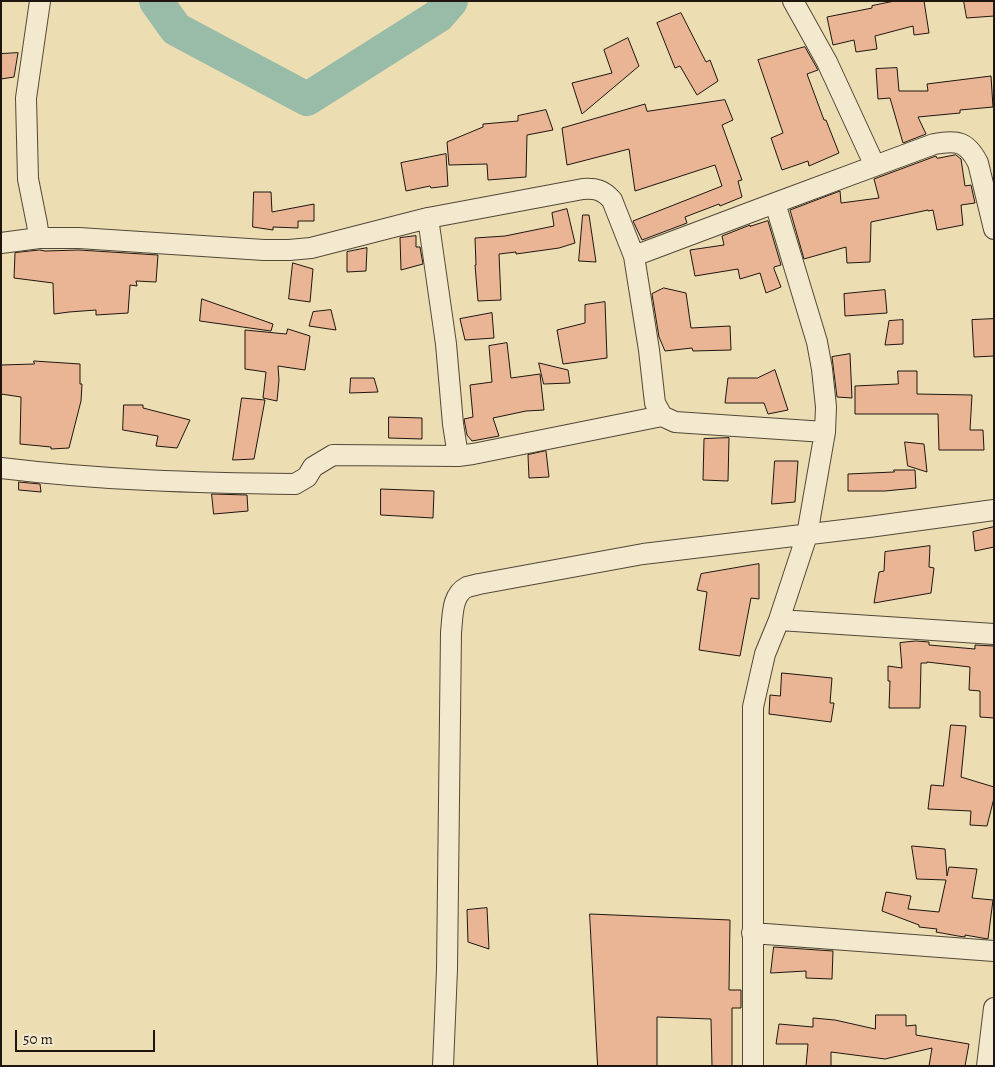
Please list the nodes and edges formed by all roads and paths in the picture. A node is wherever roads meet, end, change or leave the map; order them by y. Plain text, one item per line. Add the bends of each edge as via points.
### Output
1 (40, 1) edge
2 (793, 1) edge
3 (875, 166) junction
4 (775, 203) junction
5 (428, 218) junction
6 (994, 228) edge
7 (39, 238) junction
8 (1, 243) edge
9 (634, 256) junction
10 (662, 416) junction
11 (825, 432) junction
12 (458, 456) junction
13 (1, 468) edge
14 (994, 510) edge
15 (807, 535) junction
16 (779, 620) junction
17 (994, 634) edge
18 (752, 933) junction
19 (994, 951) edge
20 (994, 1008) edge
21 (443, 1066) edge
22 (752, 1066) edge
23 (987, 1066) edge

1 - 7 street via 26,98 28,179
2 - 3 street via 827,62
3 - 4 street
3 - 6 street via 934,144 958,143 966,147 978,164
4 - 9 street
4 - 11 street via 817,342 826,408
5 - 7 street via 311,248 289,250
5 - 9 street via 592,189 606,193 612,200
5 - 12 street
7 - 8 street
9 - 10 street via 655,403
10 - 11 street via 675,422
10 - 12 street
11 - 15 street
12 - 13 street via 333,455 296,484 102,478
14 - 15 street
15 - 16 street
15 - 21 street via 643,554 479,584 457,595 451,632
16 - 17 street
16 - 18 street via 765,654 753,707
18 - 19 street
18 - 22 street
20 - 23 street

